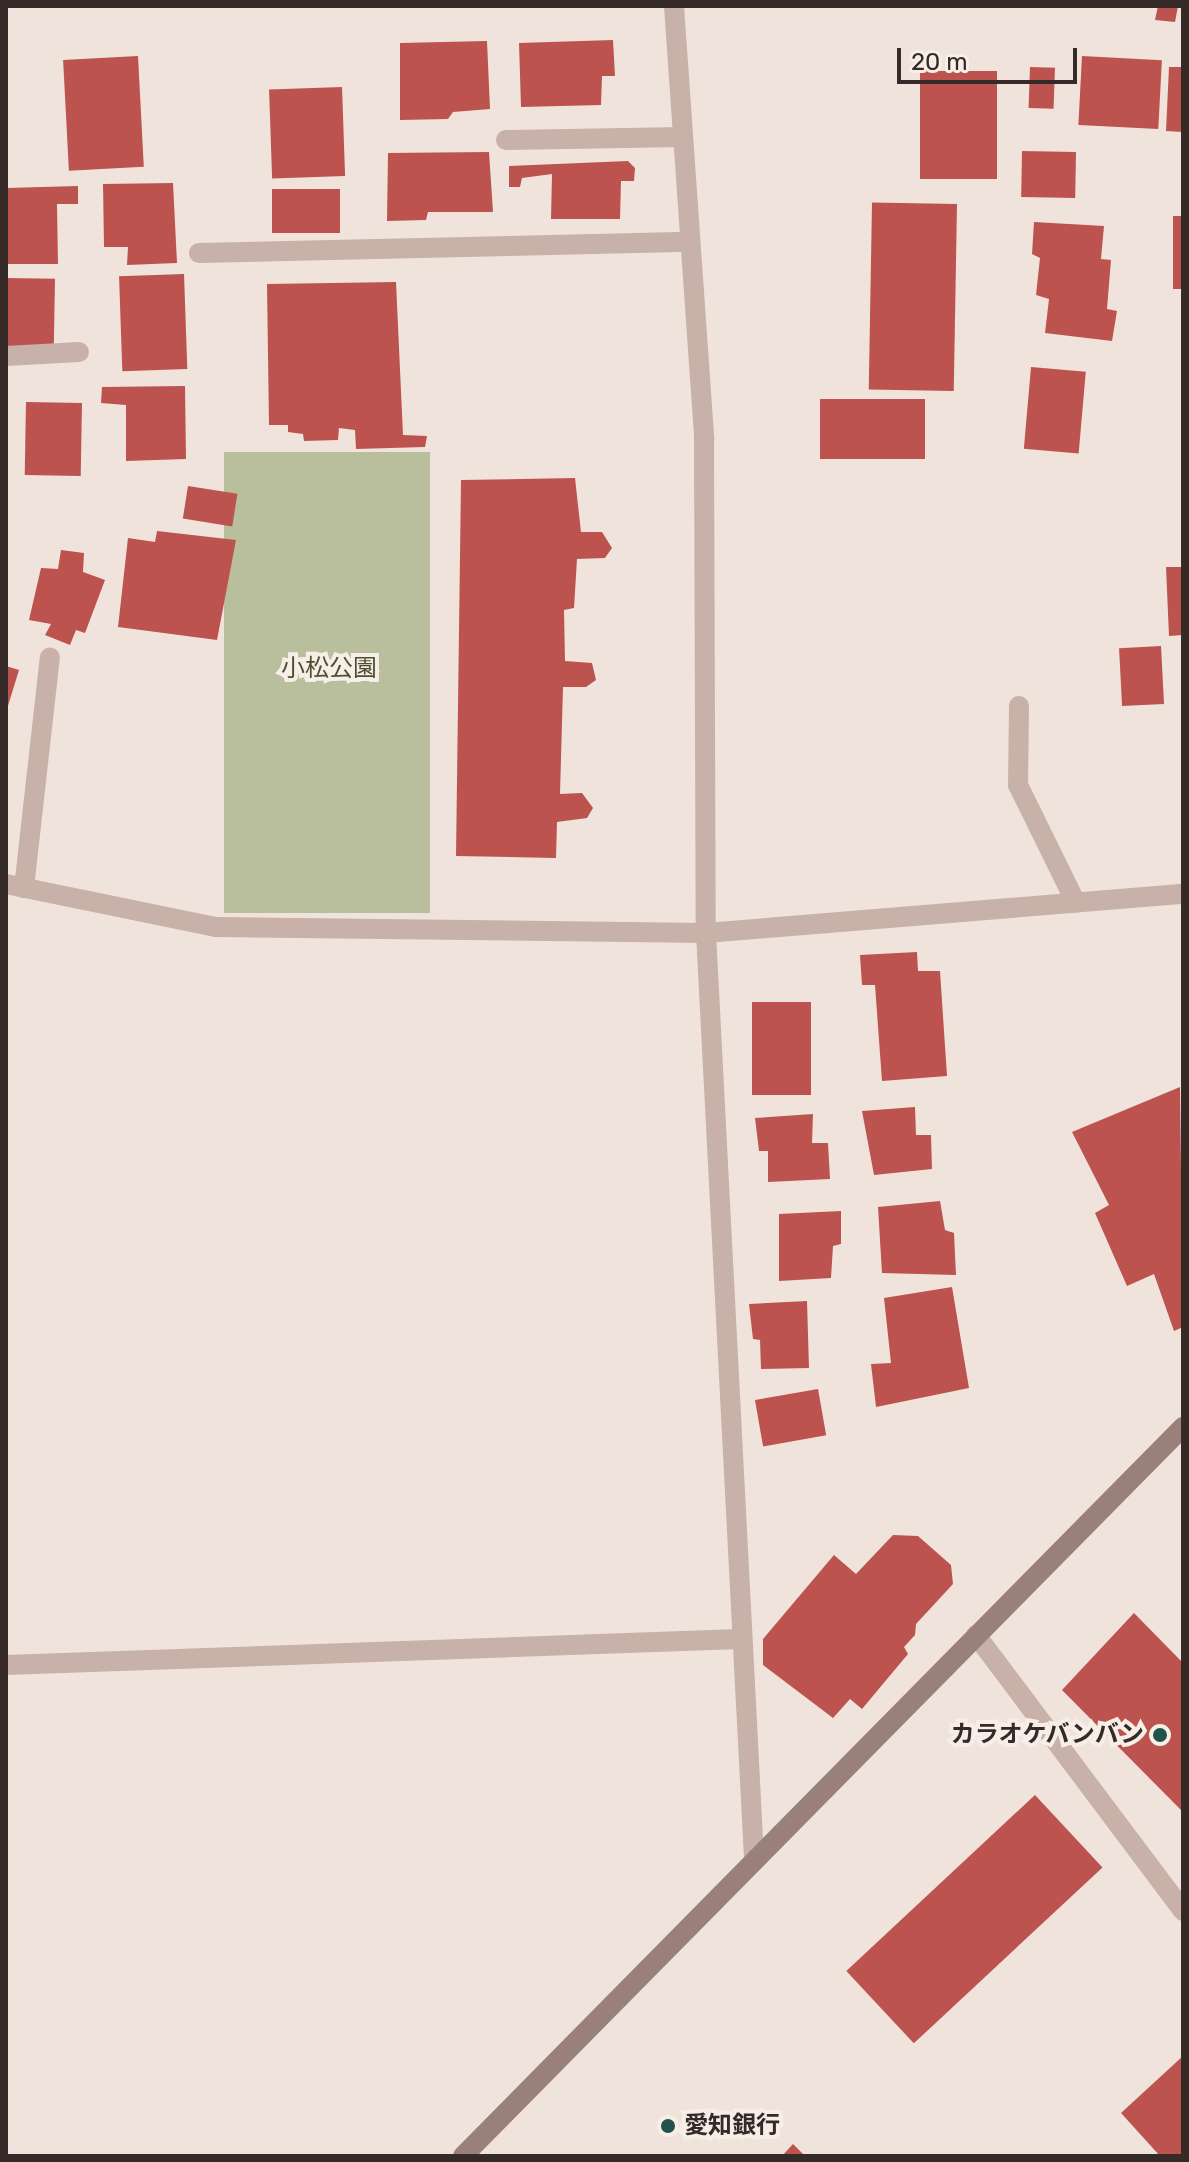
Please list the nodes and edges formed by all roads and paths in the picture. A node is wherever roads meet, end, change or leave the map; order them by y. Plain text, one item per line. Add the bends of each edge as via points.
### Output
1 (674, 6) edge
2 (683, 137) junction
3 (506, 140) dead end
4 (690, 242) junction
5 (199, 253) dead end
6 (79, 352) dead end
7 (6, 356) edge
8 (50, 657) dead end
9 (1019, 706) dead end
10 (15, 886) edge
11 (1183, 894) edge
12 (1076, 903) junction
13 (706, 933) junction
14 (1183, 1427) edge
15 (976, 1635) junction
16 (740, 1639) junction
17 (6, 1665) edge
18 (754, 1859) junction
19 (1183, 1911) edge
20 (463, 2156) edge

1 - 2 street
2 - 3 street
2 - 4 street
4 - 5 street
4 - 13 street via 704,440
6 - 7 street
8 - 10 street
9 - 12 street via 1018,785
10 - 13 street via 216,927
11 - 12 street
12 - 13 street
13 - 16 street
14 - 15 street
15 - 18 street
15 - 19 street
16 - 17 street
16 - 18 street
18 - 20 street

